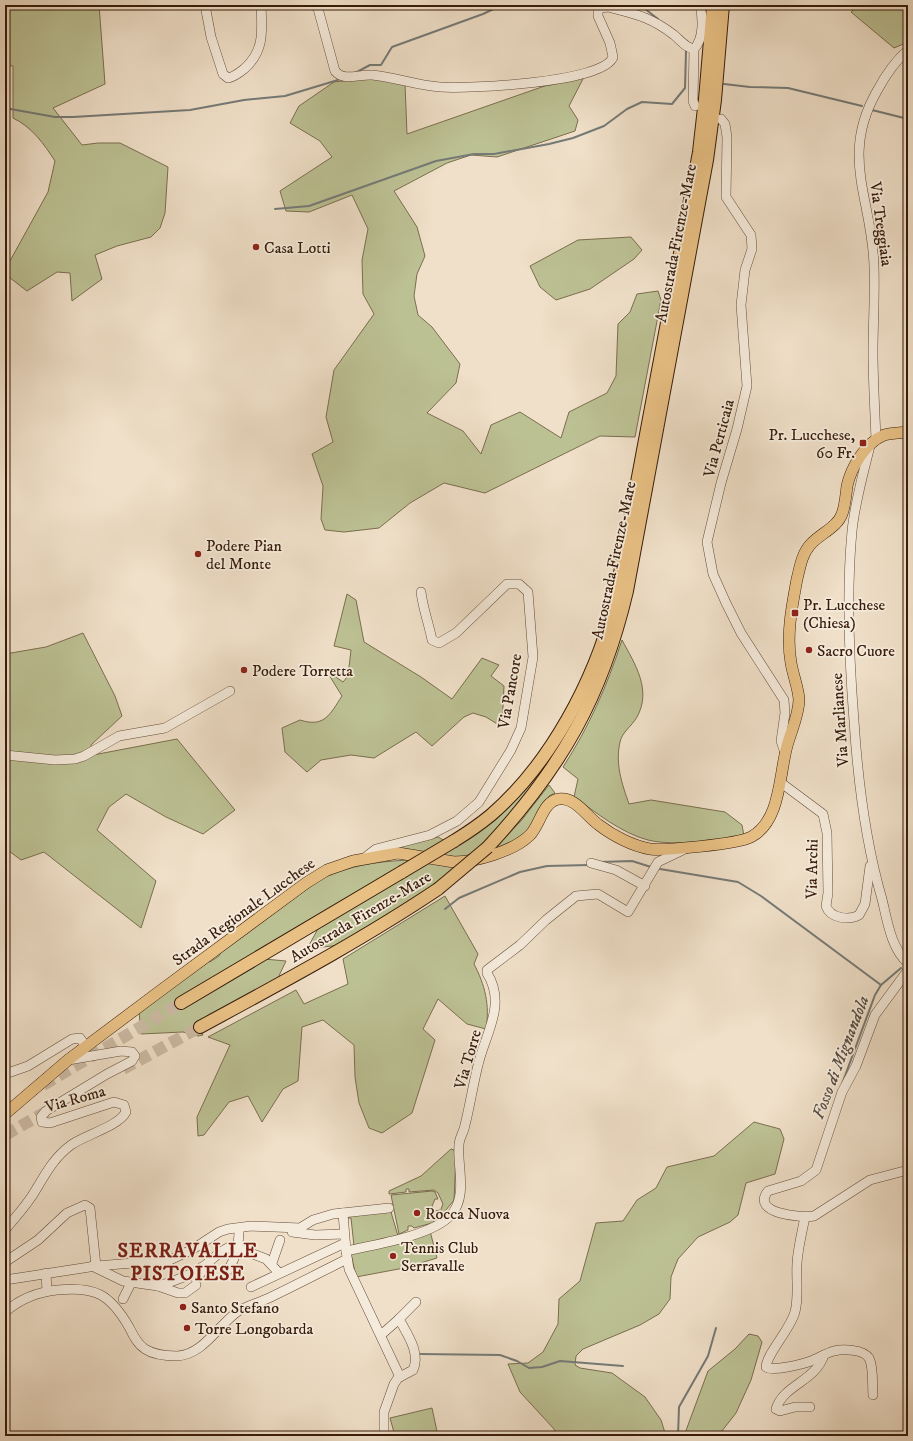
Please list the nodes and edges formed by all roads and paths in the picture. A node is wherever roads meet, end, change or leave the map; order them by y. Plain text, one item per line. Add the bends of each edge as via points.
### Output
1 (205, 5) edge
2 (261, 5) edge
3 (317, 5) edge
4 (700, 5) edge
5 (713, 5) edge
6 (723, 5) edge
7 (694, 48) junction
8 (908, 50) edge
9 (695, 106) dead end
10 (721, 119) dead end
11 (908, 432) edge
12 (873, 443) junction
13 (421, 592) dead end
14 (230, 691) dead end
15 (785, 753) junction
16 (5, 755) edge
17 (780, 782) junction
18 (692, 846) junction
19 (363, 859) junction
20 (871, 861) junction
21 (591, 863) dead end
22 (645, 886) junction
23 (908, 963) edge
24 (908, 970) edge
25 (181, 1003) tunnel mouth
26 (200, 1027) tunnel mouth
27 (86, 1047) junction
28 (68, 1060) junction
29 (5, 1074) edge
30 (5, 1114) edge
31 (908, 1170) edge
32 (389, 1208) dead end
33 (343, 1213) junction
34 (804, 1217) junction
35 (239, 1228) junction
36 (5, 1230) edge
37 (288, 1230) junction
38 (271, 1232) dead end
39 (280, 1240) dead end
40 (345, 1247) junction
41 (238, 1248) junction
42 (5, 1262) edge
43 (272, 1263) junction
44 (94, 1266) junction
45 (202, 1267) junction
46 (228, 1270) dead end
47 (46, 1273) junction
48 (279, 1273) junction
49 (5, 1280) edge
50 (131, 1283) junction
51 (158, 1286) junction
52 (251, 1286) dead end
53 (47, 1292) junction
54 (123, 1299) dead end
55 (416, 1302) dead end
56 (5, 1312) edge
57 (399, 1319) junction
58 (381, 1335) junction
59 (824, 1355) junction
60 (400, 1377) junction
61 (873, 1396) dead end
62 (810, 1407) dead end
63 (5, 1434) edge
64 (8, 1436) edge
65 (384, 1436) edge

1 - 2 street via 211,38 223,74 228,78 237,75 250,64 259,49 263,34
3 - 7 street via 335,71 343,77 370,74 449,88 515,86 586,72 608,63 613,57 598,16 598,11 608,7 648,18 688,47
4 - 7 street via 700,37
5 - 25 highway, Autostrada Firenze-Mare, bridge via 703,121 691,197 616,591 604,638 578,698 533,769 490,815 454,842
6 - 26 highway, Autostrada Firenze-Mare, bridge via 716,100 628,583 614,641 594,692 571,739 552,770 521,810 488,846 438,889 339,951
7 - 9 street
8 - 12 street, Via Treggiaia via 885,76 866,112 858,158 874,260
10 - 15 street, Via Perticaia via 725,124 727,137 726,197 751,235 752,249 744,270 741,305 747,386 707,542 713,574 726,604 741,633 784,700 781,741
11 - 12 main road via 887,434
12 - 15 main road, Strada Regionale Lucchese via 861,455 850,476 840,519 810,544 801,562 789,642 799,700
12 - 20 street, Via Marlianese via 856,509 849,577 851,682 862,814
13 - 19 street, Via Pancore via 432,640 439,643 456,633 506,584 519,584 528,592 533,657 521,728 511,750 479,802 460,818 430,835 376,848
14 - 16 street via 165,728 119,736 75,759 55,760
15 - 17 main road, Strada Regionale Lucchese
17 - 18 main road, Strada Regionale Lucchese via 769,818 751,837 736,842
17 - 20 street, Via Archi via 823,814 827,833 826,906 830,913 849,919 855,918 863,911
18 - 19 main road, Strada Regionale Lucchese via 651,849 634,844 598,825 570,800 563,799 553,801 547,806 536,827 524,840 496,853 459,862 404,853
18 - 22 street via 658,862
19 - 27 main road, Strada Regionale Lucchese via 335,867 306,883
20 - 23 street, Via Marlianese via 892,936
21 - 22 street via 616,870
22 - 40 street, Via Torre via 628,912 598,894 576,896 487,970 494,989 493,1021 478,1065 466,1125 460,1140 460,1190 456,1208 450,1216 425,1230
24 - 34 street via 875,1015 856,1066 842,1092 818,1166 812,1174 801,1181 765,1194 764,1202 774,1212
27 - 28 main road, Strada Regionale Lucchese
27 - 29 street via 80,1038 72,1039 28,1066
28 - 30 main road, Strada Regionale Lucchese
28 - 36 street, Via Roma via 121,1051 132,1052 135,1056 132,1062 51,1108 41,1116 42,1122 50,1123 114,1102 124,1105 126,1112 120,1119 76,1141 59,1155 28,1203
31 - 34 street via 870,1180 818,1214
32 - 33 street
33 - 37 street via 317,1219 302,1228
33 - 40 street
34 - 59 street via 795,1311 766,1367 772,1369 802,1363
35 - 37 street via 253,1226
35 - 41 street
35 - 44 street via 221,1231 173,1259
37 - 38 street
37 - 40 street via 315,1235
39 - 43 street
40 - 48 street
40 - 53 street via 296,1285 240,1310 210,1338 183,1355 163,1355 145,1349 137,1342 116,1307 99,1293 78,1289
40 - 58 street via 360,1295
41 - 43 street
41 - 45 street via 232,1246 223,1250
41 - 46 street
42 - 44 street via 38,1240 67,1213 77,1207 88,1205
43 - 48 street
44 - 47 street
44 - 50 street
45 - 51 street
45 - 51 street via 204,1269 197,1283 185,1293
47 - 49 street
47 - 53 street
48 - 52 street
50 - 51 street
50 - 54 street
53 - 56 street via 24,1299
55 - 57 street
57 - 58 street
57 - 60 street via 414,1349 415,1358 413,1370
58 - 60 street
59 - 61 street via 841,1350 865,1354 871,1365
59 - 62 street via 818,1368 786,1393 776,1409 779,1411
60 - 65 street via 394,1384 384,1412
63 - 64 street

